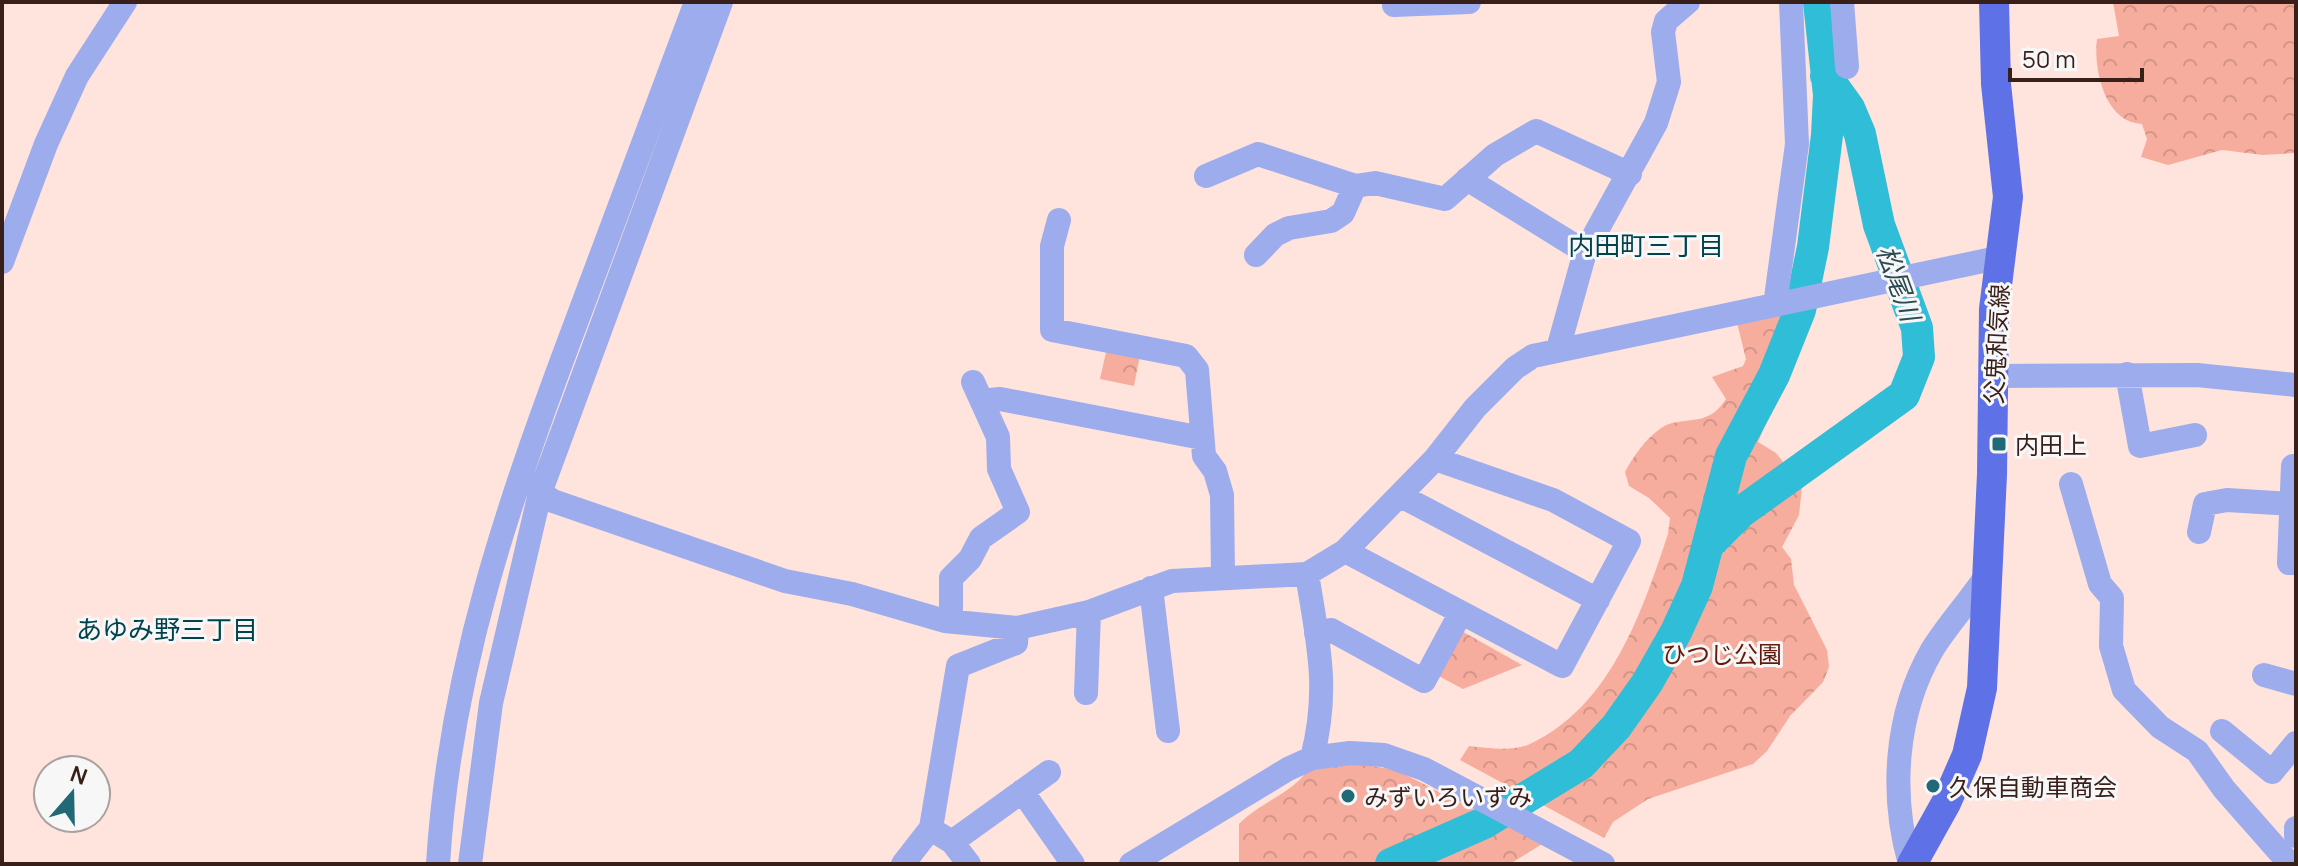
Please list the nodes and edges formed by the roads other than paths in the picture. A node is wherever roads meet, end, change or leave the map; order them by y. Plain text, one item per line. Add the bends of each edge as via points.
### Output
1 (125, 2) edge
2 (696, 2) edge
3 (721, 2) edge
4 (1394, 2) edge
5 (1469, 2) edge
6 (1791, 2) edge
7 (1842, 2) edge
8 (1994, 2) edge
9 (1676, 4) edge
10 (1847, 67) dead end
11 (1630, 174) junction
12 (1206, 176) dead end
13 (1467, 179) junction
14 (1355, 186) junction
15 (1059, 220) dead end
16 (1585, 252) junction
17 (1256, 255) dead end
18 (2002, 257) junction
19 (2, 262) edge
20 (1780, 304) junction
21 (1558, 349) junction
22 (2127, 374) junction
23 (1994, 376) junction
24 (2296, 385) edge
25 (2195, 435) dead end
26 (1202, 438) junction
27 (1435, 459) junction
28 (2296, 466) edge
29 (2071, 484) dead end
30 (540, 493) junction
31 (1401, 496) junction
32 (2291, 504) junction
33 (2199, 532) dead end
34 (1345, 551) junction
35 (2296, 563) edge
36 (1307, 574) junction
37 (1986, 576) junction
38 (1223, 577) junction
39 (1151, 588) junction
40 (1598, 600) junction
41 (1089, 612) junction
42 (1460, 614) junction
43 (945, 621) junction
44 (1017, 628) junction
45 (1316, 633) junction
46 (2264, 675) dead end
47 (2296, 684) edge
48 (1086, 693) dead end
49 (1161, 722) dead end
50 (2222, 731) dead end
51 (2296, 743) edge
52 (1312, 758) junction
53 (1049, 772) dead end
54 (1022, 791) junction
55 (931, 828) junction
56 (2296, 828) edge
57 (2296, 836) edge
58 (952, 842) junction
59 (438, 864) edge
60 (470, 864) edge
61 (903, 864) edge
62 (969, 864) edge
63 (1073, 864) edge
64 (1131, 864) edge
65 (1603, 864) edge
66 (1911, 864) edge
67 (2290, 864) edge

1 - 19 street via 77,76
2 - 59 street via 516,482 483,589 459,699
3 - 30 street
4 - 5 street
6 - 20 street via 1797,144
7 - 10 street
8 - 18 main road, 父鬼和気線 via 2008,197
9 - 11 street via 1663,32 1669,82
11 - 13 street via 1536,131
11 - 16 street
12 - 14 street via 1258,154
13 - 14 street via 1445,199 1375,183
13 - 16 street
14 - 17 street via 1343,213 1331,221 1289,228
15 - 26 street via 1052,246 1052,330 1186,356 1197,370
16 - 21 street
18 - 20 street
18 - 23 main road, 父鬼和気線 via 1994,309
20 - 21 street
21 - 27 street via 1515,368
22 - 23 street
22 - 24 street
22 - 25 street via 2132,448
23 - 37 main road, 父鬼和気線
26 - 38 street via 1204,456 1222,495
26 - 43 street via 977,392 998,437 999,469 1026,509 978,532 970,559 951,578 951,613
27 - 31 street
27 - 40 street via 1553,500 1629,541
28 - 32 street
29 - 67 street via 2100,584 2112,598 2111,646 2124,690 2160,727 2197,751
30 - 43 street via 740,568
30 - 60 street via 491,703
31 - 34 street
31 - 40 street
32 - 33 street via 2205,504
32 - 35 street via 2289,563
34 - 36 street
34 - 42 street
36 - 38 street
36 - 45 street
37 - 66 main road, 父鬼和気線 via 1982,688 1975,725 1946,803
37 - 66 street via 1933,648 1916,678 1902,722 1901,835
38 - 39 street
39 - 41 street
39 - 49 street via 1168,656
40 - 42 street via 1562,666
41 - 44 street
41 - 48 street
42 - 45 street via 1424,681 1331,630
43 - 44 street
44 - 55 street via 1016,643 958,666
45 - 52 street via 1323,703
46 - 47 street
50 - 51 street via 2246,762 2272,772
52 - 64 street via 1221,806
52 - 65 street via 1384,755 1424,769
53 - 54 street
54 - 58 street
54 - 63 street
55 - 58 street
55 - 61 street
56 - 57 street
58 - 62 street

